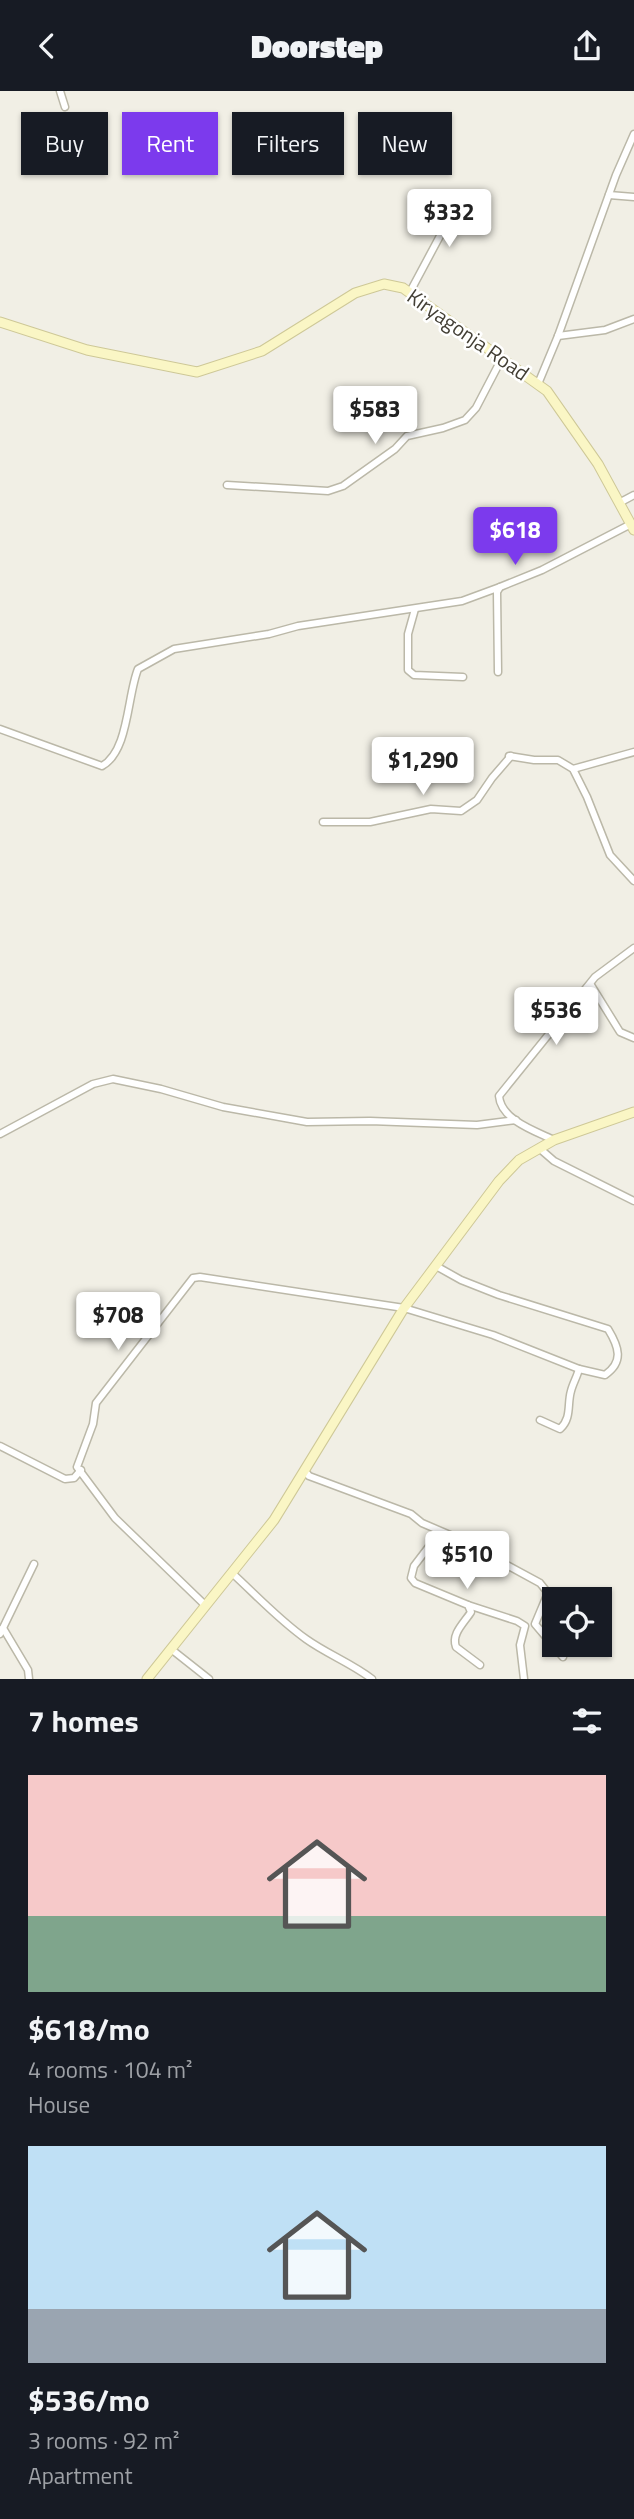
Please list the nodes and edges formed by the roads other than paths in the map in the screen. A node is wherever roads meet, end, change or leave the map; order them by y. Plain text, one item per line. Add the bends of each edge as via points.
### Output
1 (60, 91) edge
2 (65, 107) dead end
3 (634, 134) edge
4 (609, 195) junction
5 (634, 197) edge
6 (423, 217) dead end
7 (410, 292) junction
8 (634, 319) edge
9 (0, 322) edge
10 (558, 336) junction
11 (501, 360) junction
12 (538, 384) junction
13 (227, 485) dead end
14 (634, 495) edge
15 (619, 503) junction
16 (632, 527) edge
17 (500, 587) junction
18 (415, 609) junction
19 (498, 671) dead end
20 (463, 677) dead end
21 (0, 729) edge
22 (634, 752) edge
23 (511, 755) junction
24 (501, 763) dead end
25 (573, 768) junction
26 (323, 823) dead end
27 (634, 881) edge
28 (634, 948) edge
29 (591, 985) junction
30 (634, 1038) edge
31 (634, 1112) edge
32 (516, 1120) junction
33 (0, 1134) edge
34 (554, 1140) junction
35 (539, 1148) junction
36 (634, 1201) edge
37 (436, 1266) junction
38 (404, 1308) junction
39 (579, 1369) junction
40 (540, 1420) dead end
41 (0, 1446) edge
42 (81, 1470) junction
43 (304, 1470) junction
44 (440, 1532) junction
45 (34, 1564) dead end
46 (232, 1573) junction
47 (545, 1587) edge
48 (206, 1605) junction
49 (468, 1605) junction
50 (542, 1609) edge
51 (2, 1631) edge
52 (542, 1632) edge
53 (171, 1649) junction
54 (480, 1665) dead end
55 (29, 1679) edge
56 (147, 1679) edge
57 (209, 1679) edge
58 (372, 1679) edge
59 (524, 1679) edge

1 - 2 street
3 - 4 street
4 - 5 street
4 - 10 street
6 - 7 street via 441,234
7 - 9 street, Kiryagonja Road via 384,284 372,286 261,351 197,372 87,349
7 - 11 street, Kiryagonja Road
8 - 10 street via 605,330
10 - 12 street
11 - 12 street, Kiryagonja Road
11 - 13 street via 465,420 407,436 343,486 328,491
12 - 15 street, Kiryagonja Road via 571,423
14 - 15 street
15 - 16 street, Kiryagonja Road
16 - 17 street
17 - 18 street via 469,599
17 - 19 street
18 - 20 street via 408,634 408,670 414,675
18 - 21 street via 174,649 138,669 119,748 102,767
22 - 25 street
23 - 24 street
23 - 25 street via 558,760
23 - 26 street via 477,800 461,811 431,809 370,822
25 - 27 street via 610,855
28 - 29 street
29 - 30 street via 620,1032
29 - 32 street via 499,1095 502,1107
31 - 34 street
32 - 33 street via 477,1125 307,1122 223,1108 113,1079 93,1084
32 - 34 street
34 - 35 street
35 - 36 street via 554,1161
35 - 37 street via 499,1181
37 - 38 street
37 - 39 street via 499,1295 608,1329 619,1355 617,1365 605,1375
38 - 39 street via 493,1335
38 - 42 street via 194,1278 96,1403 93,1424 77,1462
38 - 43 street
39 - 40 street via 569,1394 565,1424 560,1429
41 - 42 street via 65,1479 74,1478
42 - 48 street via 115,1518
43 - 44 street via 309,1476 411,1514
43 - 46 street via 274,1520
44 - 47 street
44 - 49 street via 414,1566 411,1578
45 - 51 street
46 - 48 street
46 - 58 street via 302,1637
48 - 53 street
49 - 54 street via 471,1612 454,1643
49 - 59 street via 525,1626 520,1645
50 - 52 street via 536,1625
51 - 55 street via 28,1670
53 - 56 street
53 - 57 street

